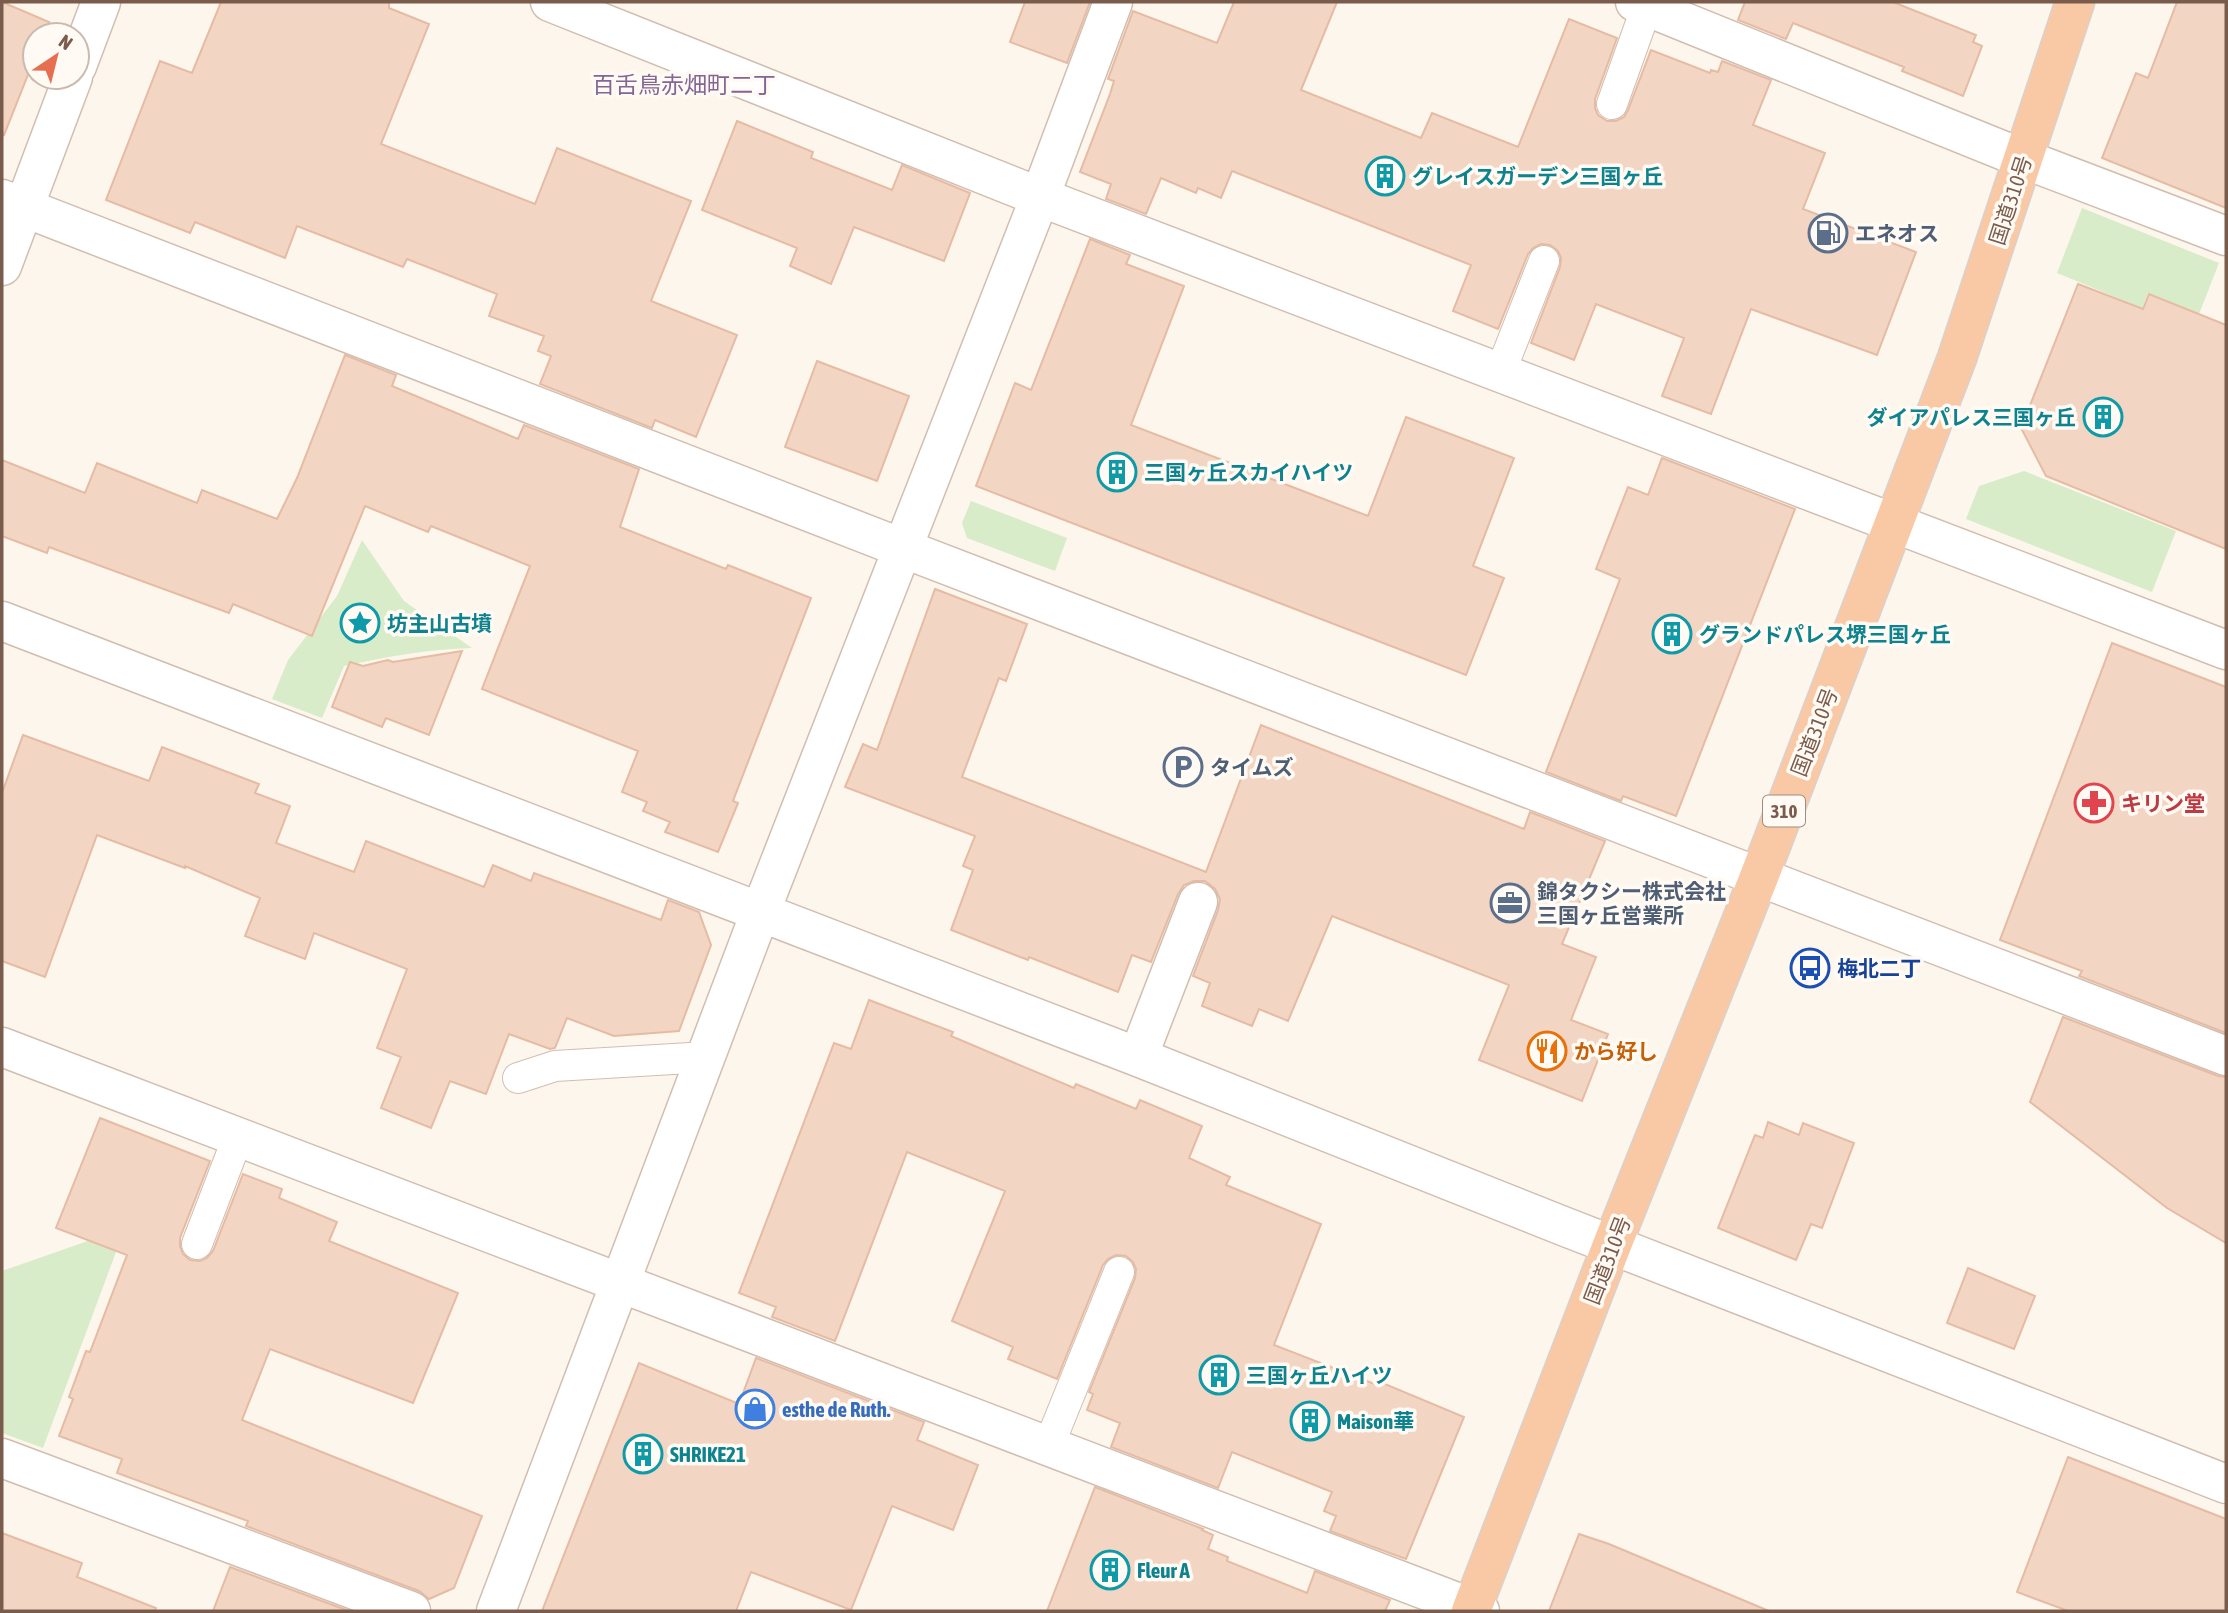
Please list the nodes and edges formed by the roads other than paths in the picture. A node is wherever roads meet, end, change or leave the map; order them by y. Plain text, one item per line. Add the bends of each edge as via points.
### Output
1 (101, 2) edge
2 (550, 2) edge
3 (1113, 2) edge
4 (2075, 2) edge
5 (1641, 4) edge
6 (91, 29) edge
7 (66, 91) edge
8 (1612, 104) dead end
9 (2024, 159) junction
10 (1040, 197) junction
11 (13, 204) edge
12 (2226, 236) edge
13 (1544, 261) dead end
14 (2, 266) edge
15 (1500, 373) junction
16 (1894, 524) junction
17 (902, 548) junction
18 (2, 621) edge
19 (2226, 650) edge
20 (1759, 877) junction
21 (1198, 902) dead end
22 (760, 914) junction
23 (2, 1047) edge
24 (2226, 1056) edge
25 (707, 1057) junction
26 (1138, 1057) junction
27 (518, 1079) dead end
28 (238, 1137) junction
29 (197, 1244) dead end
30 (1612, 1245) junction
31 (1118, 1272) dead end
32 (622, 1283) junction
33 (1049, 1445) junction
34 (2, 1458) edge
35 (2226, 1484) edge
36 (1475, 1610) edge
37 (411, 1611) edge
38 (496, 1611) edge

1 - 6 street
2 - 10 street
3 - 10 street
4 - 9 highway, 国道310号 / 310
5 - 8 lane
5 - 9 street
7 - 11 street
9 - 12 street
9 - 16 highway, 国道310号 / 310 via 1957,358
10 - 15 street
10 - 17 street
11 - 14 street
11 - 17 street
13 - 15 lane
15 - 16 street
16 - 19 street
16 - 20 highway, 国道310号 / 310
17 - 20 street
17 - 22 street
18 - 22 street
20 - 24 street
20 - 30 highway, 国道310号 / 310
21 - 26 street
22 - 25 street
22 - 26 street
23 - 28 street
25 - 27 lane via 555,1066
25 - 32 street
26 - 30 street
28 - 29 lane
28 - 32 street
30 - 35 street
30 - 36 highway, 国道310号 / 310
31 - 33 lane
32 - 33 street
32 - 38 street
33 - 36 street
34 - 37 street

